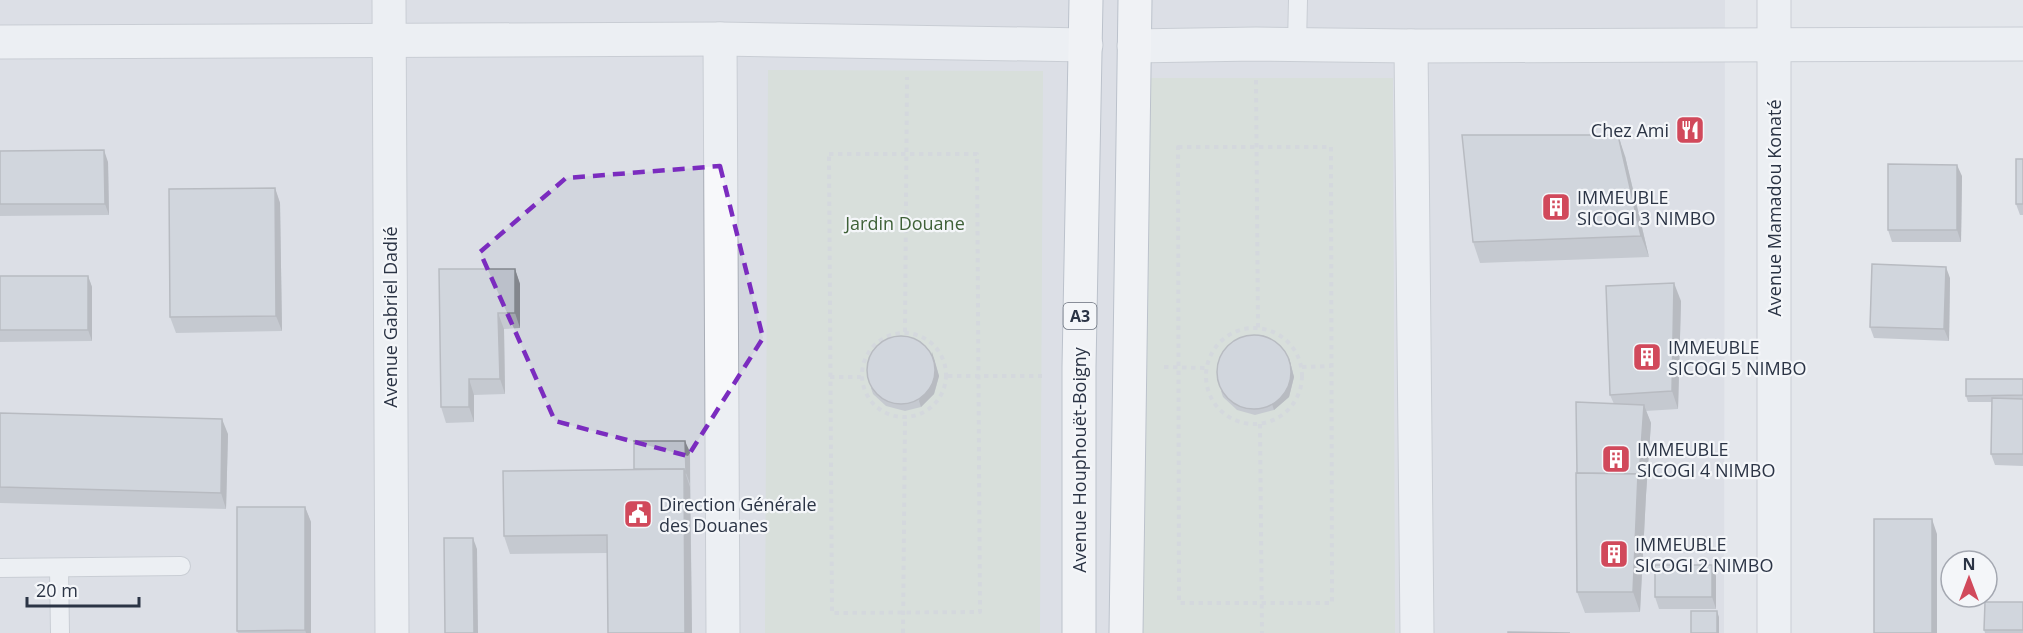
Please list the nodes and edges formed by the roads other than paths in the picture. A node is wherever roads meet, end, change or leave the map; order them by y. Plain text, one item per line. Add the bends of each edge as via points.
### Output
1 (389, 0) edge
2 (1086, 0) edge
3 (1135, 0) edge
4 (1298, 0) edge
5 (1774, 0) edge
6 (720, 39) junction
7 (389, 41) junction
8 (0, 42) edge
9 (1297, 44) junction
10 (1774, 44) junction
11 (2023, 44) edge
12 (1086, 45) junction
13 (1134, 46) junction
14 (1411, 46) junction
15 (181, 567) dead end
16 (0, 568) edge
17 (59, 568) junction
18 (60, 633) edge
19 (392, 633) edge
20 (723, 633) edge
21 (1079, 633) edge
22 (1126, 633) edge
23 (1417, 633) edge
24 (1774, 633) edge

1 - 7 street, Avenue Gabriel Dadié
2 - 12 highway, Avenue Houphouët-Boigny / A3
3 - 13 highway
4 - 9 lane
5 - 10 street, Avenue Mamadou Konaté
6 - 7 street
6 - 12 street
6 - 20 street
7 - 8 street
7 - 19 street, Avenue Gabriel Dadié
9 - 13 street
9 - 14 street
10 - 11 street
10 - 14 street
10 - 24 street, Avenue Mamadou Konaté
12 - 21 highway, Avenue Houphouët-Boigny / A3 via 1079,376
13 - 22 highway
14 - 23 street
15 - 17 lane
16 - 17 lane
17 - 18 lane

